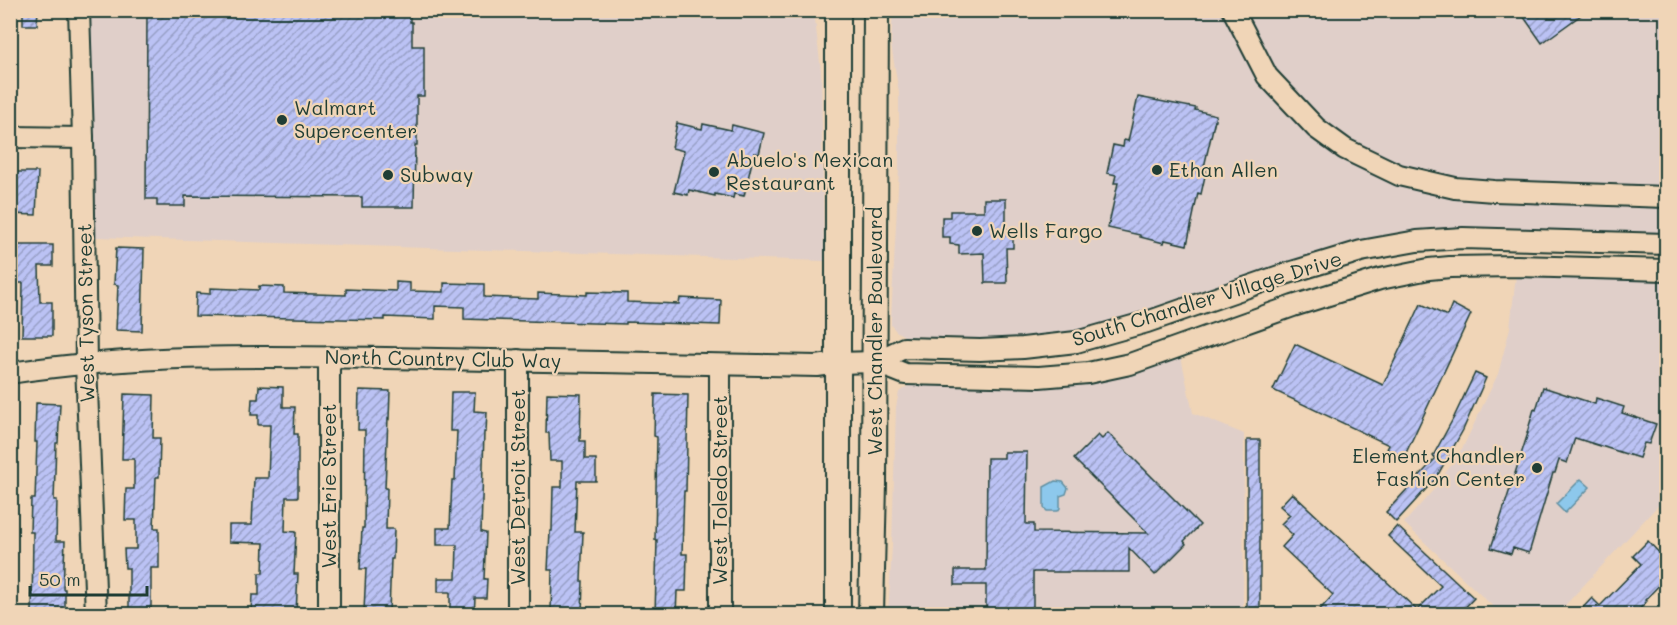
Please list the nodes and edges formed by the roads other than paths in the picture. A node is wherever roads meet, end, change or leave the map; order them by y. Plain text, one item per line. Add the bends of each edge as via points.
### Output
1 (79, 10) edge
2 (838, 10) edge
3 (876, 10) edge
4 (1233, 10) edge
5 (10, 137) edge
6 (83, 138) junction
7 (1666, 197) edge
8 (1666, 244) edge
9 (1666, 270) edge
10 (1059, 345) junction
11 (329, 357) junction
12 (518, 360) junction
13 (875, 362) junction
14 (838, 363) junction
15 (86, 364) junction
16 (720, 365) junction
17 (10, 373) edge
18 (1071, 376) junction
19 (96, 615) edge
20 (329, 615) edge
21 (518, 615) edge
22 (720, 615) edge
23 (838, 615) edge
24 (872, 615) edge

1 - 6 street, West Tyson Street
2 - 14 main road, West Chandler Boulevard
3 - 13 main road, West Chandler Boulevard
4 - 7 street via 1267,76 1317,128 1345,149 1399,175 1455,188
5 - 6 street
6 - 15 street, West Tyson Street
8 - 10 street, South Chandler Village Drive via 1463,238 1399,244 1322,262 1147,322
9 - 18 street, South Chandler Village Drive via 1528,266 1429,269 1380,279 1303,303 1130,364
10 - 13 street, South Chandler Village Drive via 980,350 903,348
10 - 18 street
11 - 12 street, North Country Club Way
11 - 15 street, North Country Club Way via 186,357
11 - 20 street, West Erie Street
12 - 16 street, North Country Club Way
12 - 21 street, West Detroit Street
13 - 14 street, North Country Club Way
13 - 18 street, South Chandler Village Drive via 905,374
13 - 24 main road, West Chandler Boulevard
14 - 16 street, North Country Club Way
14 - 23 main road, West Chandler Boulevard
15 - 17 street, North Country Club Way
15 - 19 street, West Tyson Street
16 - 22 street, West Toledo Street

